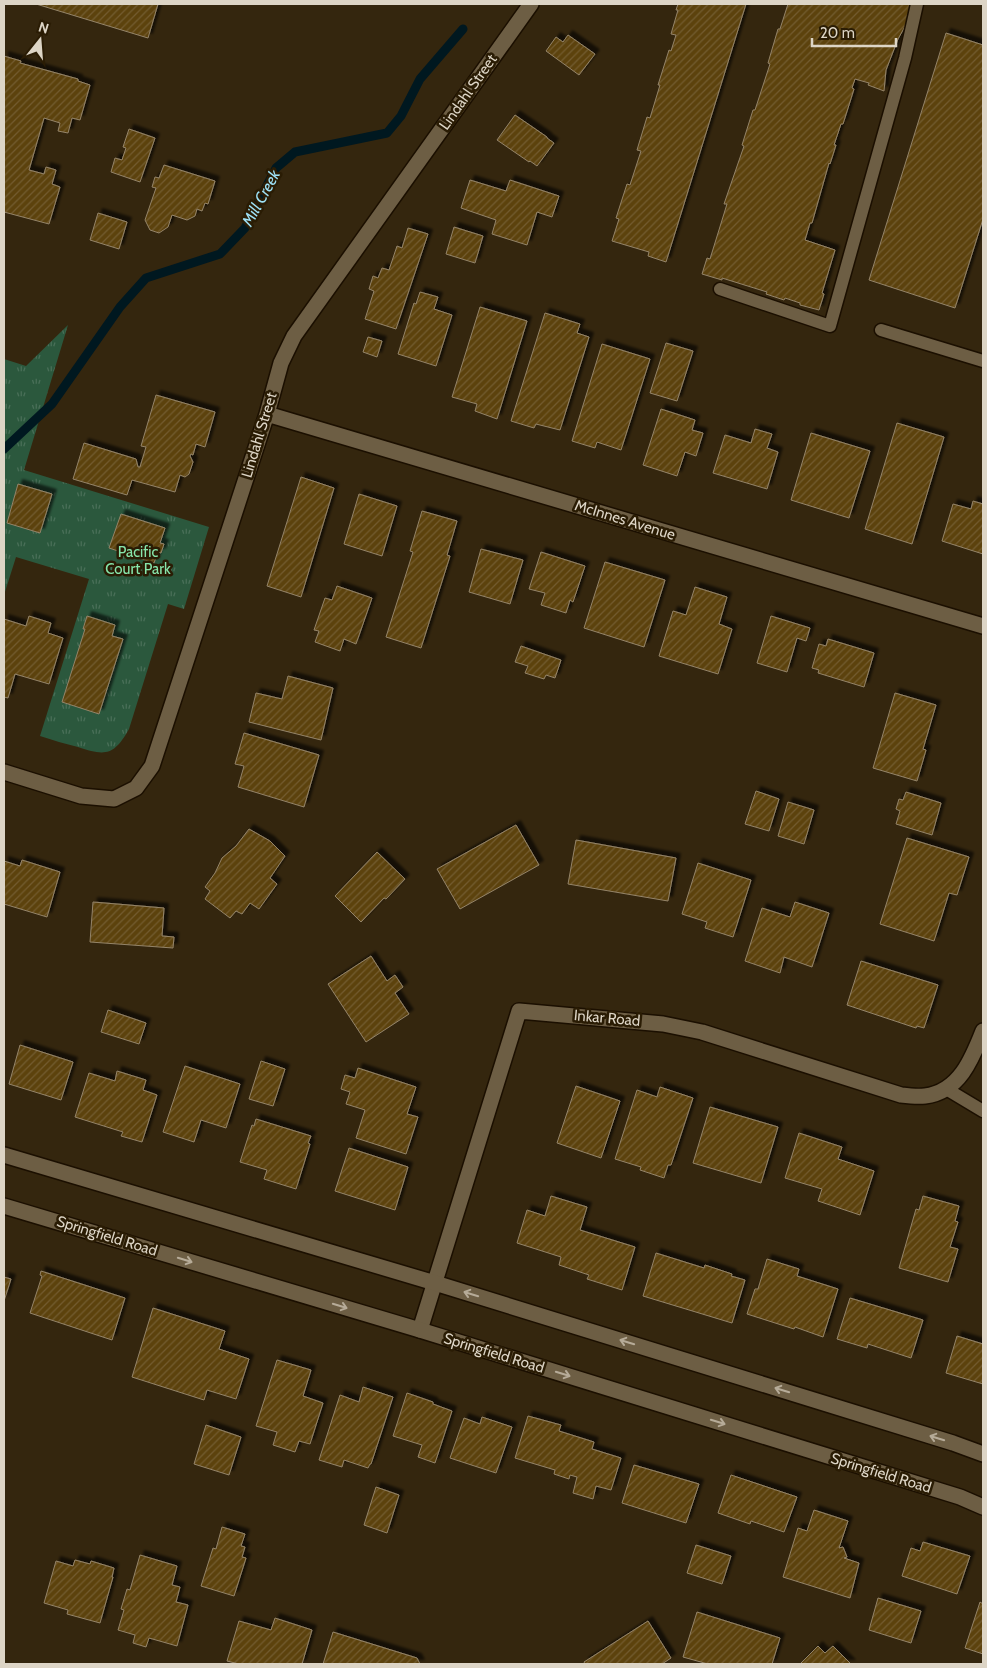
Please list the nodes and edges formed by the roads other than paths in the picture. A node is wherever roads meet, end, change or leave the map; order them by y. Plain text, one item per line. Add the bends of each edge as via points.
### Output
1 (531, 4) edge
2 (917, 4) edge
3 (720, 289) dead end
4 (881, 330) dead end
5 (983, 361) edge
6 (267, 414) junction
7 (983, 626) edge
8 (4, 772) edge
9 (983, 1032) edge
10 (948, 1090) junction
11 (983, 1112) edge
12 (4, 1155) edge
13 (4, 1206) edge
14 (435, 1283) junction
15 (420, 1330) junction
16 (983, 1454) edge
17 (983, 1507) edge

1 - 6 street, Lindahl Street via 294,336 281,363
2 - 3 lane via 830,326
4 - 5 lane
6 - 7 street, McInnes Avenue
6 - 8 street, Lindahl Street via 152,766 136,788 114,799 81,796
9 - 10 street via 964,1073
10 - 11 lane
10 - 14 street, Inkar Road via 926,1096 902,1096 702,1032 663,1024 519,1011
12 - 14 street
13 -> 15 street, Springfield Road
14 - 15 street, Inkar Road
16 -> 14 street
15 -> 17 street, Springfield Road via 922,1485

